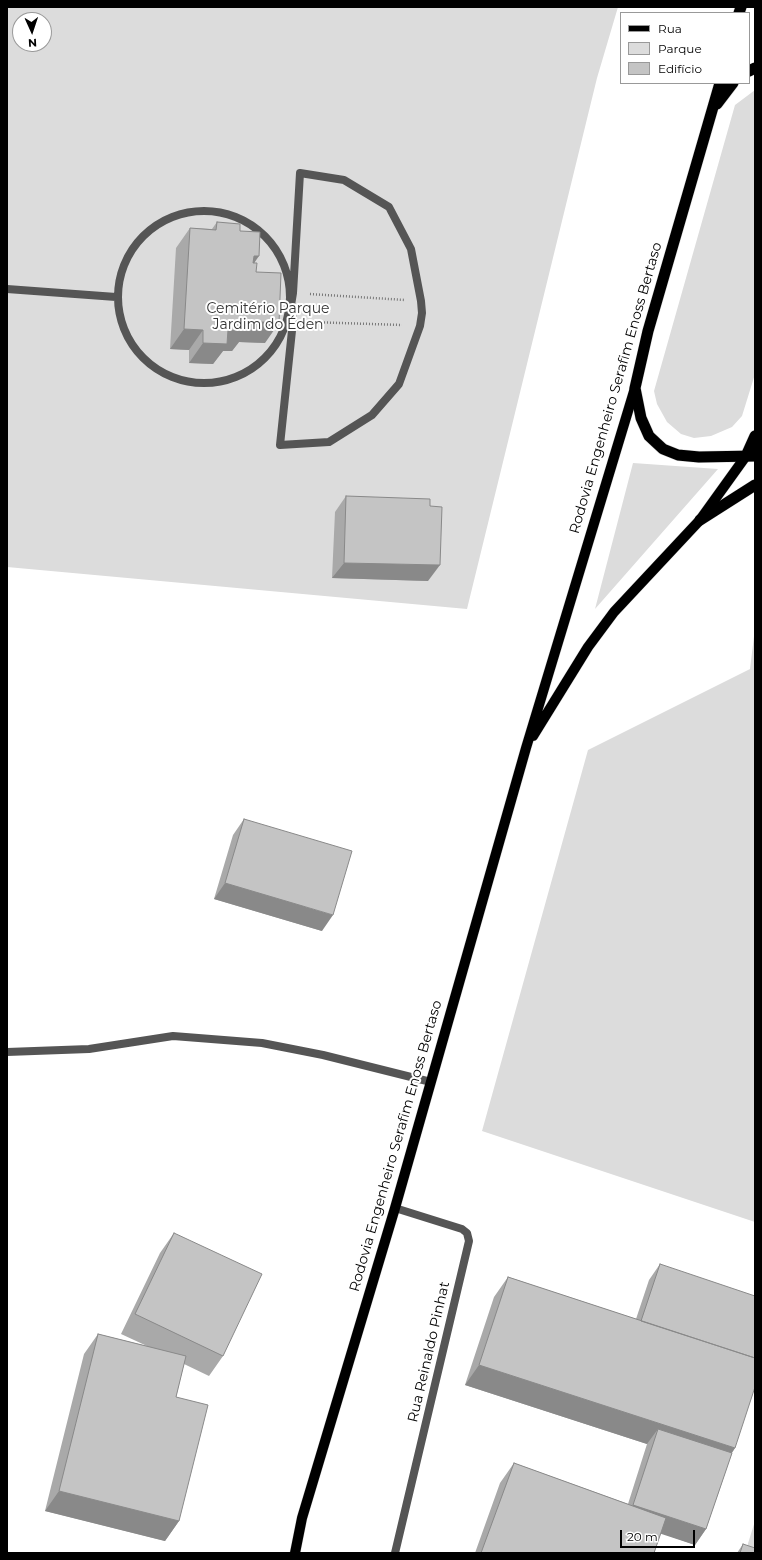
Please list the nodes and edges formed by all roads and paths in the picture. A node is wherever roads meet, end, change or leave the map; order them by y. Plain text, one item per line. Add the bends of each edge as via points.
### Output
1 (720, 84) edge
2 (732, 84) edge
3 (714, 108) junction
4 (7, 289) edge
5 (293, 293) junction
6 (116, 297) junction
7 (421, 301) junction
8 (291, 305) junction
9 (292, 321) junction
10 (420, 326) junction
11 (635, 388) junction
12 (755, 436) edge
13 (750, 456) edge
14 (755, 485) edge
15 (700, 520) junction
16 (526, 748) junction
17 (7, 1052) edge
18 (431, 1082) junction
19 (395, 1208) junction
20 (295, 1553) edge
21 (395, 1553) edge

1 - 3 highway, Rodovia Engenheiro Serafim Enoss Bertaso
2 - 3 highway
3 - 11 highway, Rodovia Engenheiro Serafim Enoss Bertaso via 648,331
4 - 6 street
5 - 7 path
5 - 7 street via 300,173 344,180 389,207 411,250
5 - 8 street
6 - 8 street via 120,323 132,347 150,366 173,379 199,384 226,382 250,371 270,354 284,331
6 - 8 street via 121,269 134,244 155,225 181,214 208,210 236,217 260,231 278,252 289,278
7 - 10 street
8 - 9 street
9 - 10 path
9 - 10 street via 280,445 329,442 372,414 400,384
11 - 13 highway via 641,418 649,436 663,449 678,455 699,457
11 - 16 main road, Rodovia Engenheiro Serafim Enoss Bertaso
12 - 13 highway
13 - 15 main road, Rodovia Engenheiro Serafim Enoss Bertaso
14 - 15 highway
15 - 16 main road, Rodovia Engenheiro Serafim Enoss Bertaso via 614,612 588,648
16 - 18 main road, Rodovia Engenheiro Serafim Enoss Bertaso
17 - 18 street via 89,1049 173,1036 262,1043 323,1055
18 - 19 main road, Rodovia Engenheiro Serafim Enoss Bertaso
19 - 20 main road, Rodovia Engenheiro Serafim Enoss Bertaso via 302,1518
19 - 21 street, Rua Reinaldo Pinhat via 462,1228 467,1233 469,1241

